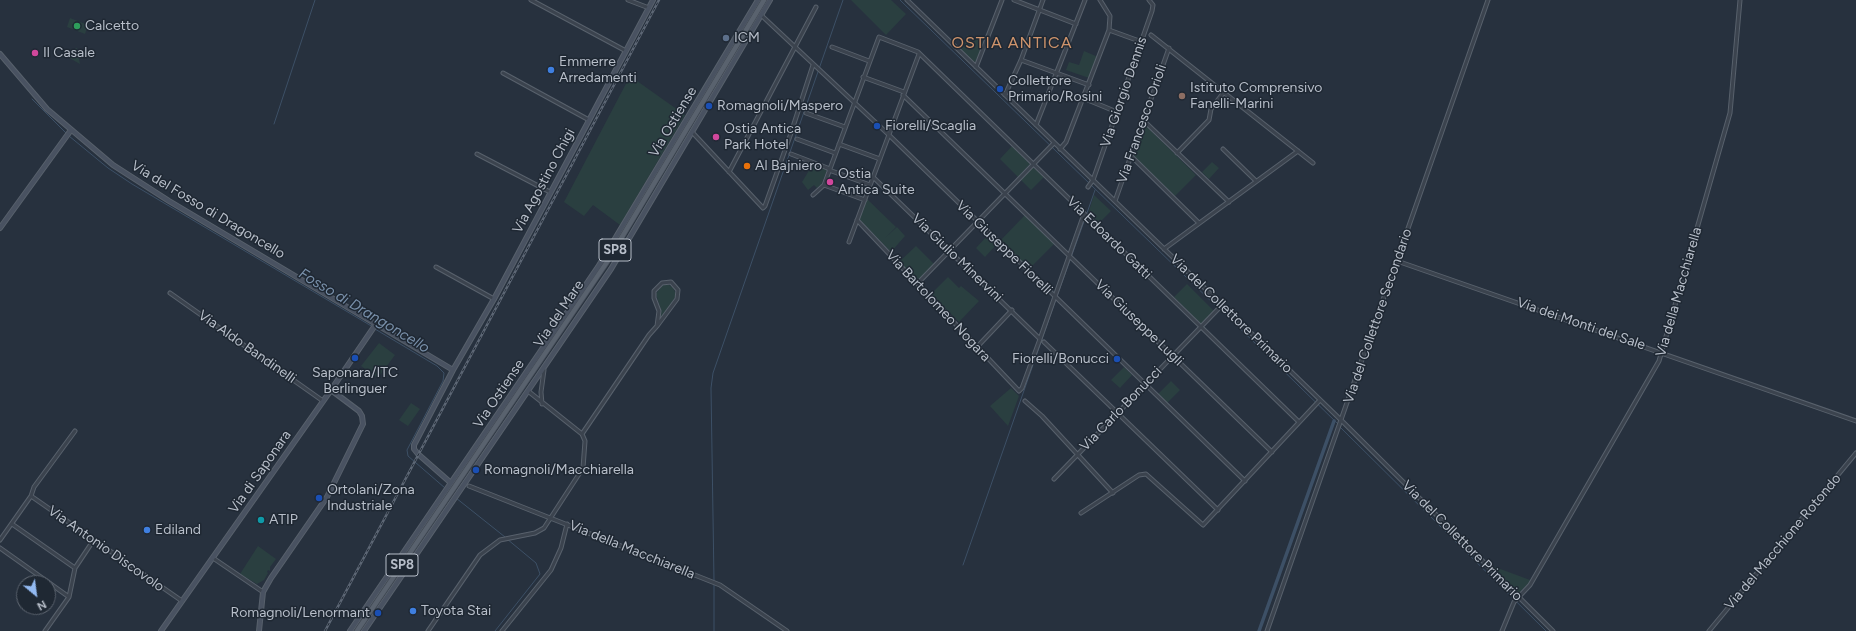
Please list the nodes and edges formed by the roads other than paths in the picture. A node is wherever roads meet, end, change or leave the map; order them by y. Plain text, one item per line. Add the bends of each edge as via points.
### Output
1 (531, 0) edge
2 (628, 0) edge
3 (653, 0) edge
4 (758, 0) edge
5 (764, 0) edge
6 (770, 0) edge
7 (907, 0) edge
8 (1002, 0) edge
9 (1014, 0) edge
10 (1043, 0) edge
11 (1085, 0) edge
12 (1100, 0) edge
13 (1150, 0) edge
14 (1488, 0) edge
15 (1740, 0) edge
16 (649, 8) junction
17 (816, 8) dead end
18 (1040, 10) junction
19 (761, 15) junction
20 (1076, 24) junction
21 (1109, 30) junction
22 (1151, 35) dead end
23 (1142, 42) junction
24 (794, 46) junction
25 (832, 47) dead end
26 (1169, 48) junction
27 (626, 51) junction
28 (0, 54) edge
29 (919, 54) junction
30 (1021, 60) junction
31 (869, 61) junction
32 (815, 66) junction
33 (976, 67) junction
34 (503, 73) dead end
35 (1056, 73) junction
36 (863, 77) junction
37 (1089, 85) junction
38 (1224, 92) junction
39 (904, 93) junction
40 (1005, 95) junction
41 (1083, 98) junction
42 (854, 102) junction
43 (1117, 112) junction
44 (806, 113) dead end
45 (589, 120) junction
46 (1143, 120) junction
47 (1036, 125) junction
48 (845, 127) junction
49 (692, 132) junction
50 (68, 133) junction
51 (889, 135) junction
52 (797, 139) dead end
53 (1054, 143) junction
54 (839, 144) junction
55 (1060, 149) junction
56 (1223, 149) dead end
57 (1298, 151) junction
58 (835, 153) junction
59 (1178, 153) junction
60 (478, 154) dead end
61 (791, 154) dead end
62 (1130, 156) junction
63 (880, 159) junction
64 (1313, 163) dead end
65 (1033, 165) junction
66 (829, 169) junction
67 (729, 172) junction
68 (874, 177) junction
69 (1093, 180) junction
70 (1256, 181) junction
71 (870, 185) junction
72 (824, 186) junction
73 (1088, 187) dead end
74 (550, 192) junction
75 (1005, 194) junction
76 (813, 195) dead end
77 (864, 200) junction
78 (1115, 201) junction
79 (1229, 202) junction
80 (1084, 214) junction
81 (857, 220) junction
82 (978, 223) junction
83 (1199, 223) junction
84 (0, 228) edge
85 (849, 242) dead end
86 (1164, 249) junction
87 (950, 251) junction
88 (1070, 256) junction
89 (1397, 261) junction
90 (436, 267) dead end
91 (918, 284) junction
92 (170, 293) dead end
93 (1055, 297) junction
94 (494, 299) junction
95 (1222, 305) junction
96 (1012, 310) junction
97 (375, 324) junction
98 (657, 326) junction
99 (1200, 327) junction
100 (1040, 339) junction
101 (1044, 342) dead end
102 (977, 346) junction
103 (1662, 352) junction
104 (1173, 356) junction
105 (544, 368) junction
106 (453, 370) junction
107 (1145, 384) junction
108 (331, 390) junction
109 (528, 391) junction
110 (1320, 400) junction
111 (323, 401) junction
112 (1025, 401) dead end
113 (542, 404) junction
114 (1118, 413) junction
115 (1341, 420) junction
116 (1856, 421) edge
117 (1299, 422) junction
118 (75, 431) dead end
119 (582, 434) junction
120 (1272, 452) junction
121 (1856, 453) edge
122 (1078, 455) junction
123 (1054, 479) dead end
124 (1245, 481) junction
125 (451, 483) junction
126 (469, 486) dead end
127 (1113, 493) junction
128 (30, 496) junction
129 (1218, 510) junction
130 (1081, 513) dead end
131 (551, 518) junction
132 (12, 524) junction
133 (567, 524) junction
134 (0, 540) edge
135 (93, 541) junction
136 (0, 548) edge
137 (213, 558) junction
138 (75, 568) junction
139 (263, 592) junction
140 (70, 597) junction
141 (1517, 597) junction
142 (182, 602) junction
143 (45, 631) edge
144 (161, 631) edge
145 (259, 631) edge
146 (350, 631) edge
147 (357, 631) edge
148 (364, 631) edge
149 (428, 631) edge
150 (502, 631) edge
151 (787, 631) edge
152 (1267, 631) edge
153 (1502, 631) edge
154 (1553, 631) edge
155 (1709, 631) edge

1 - 27 street
2 - 16 street
3 - 16 street, Via Agostino Chigi
4 - 125 street, Via Ostiense via 598,267
5 - 147 main road, Via del Mare / SP8 via 612,254
6 - 19 street
7 - 33 street, Via del Collettore Primario
8 - 33 street
9 - 18 street
10 - 18 street
11 - 20 street
12 - 21 street via 1110,16
13 - 23 street, Via Giorgio Dennis via 1153,10
14 - 89 street, Via del Collettore Secondario
15 - 103 street, Via della Macchiarella via 1730,113
16 - 27 street, Via Agostino Chigi
17 - 24 street
18 - 20 street
18 - 30 street
19 - 24 street, Via Giuseppe Fiorelli
19 - 49 street
20 - 35 street
21 - 23 street
21 - 37 street
22 - 26 street, Via Francesco Orioli
23 - 43 street, Via Giorgio Dennis
24 - 32 street, Via Giuseppe Fiorelli
24 - 67 street
25 - 31 street
26 - 38 street, Via Francesco Orioli
26 - 46 street, Via Francesco Orioli
27 - 45 street, Via Agostino Chigi
28 - 50 street, Via del Fosso di Dragoncello
29 - 31 street, Via Edoardo Gatti via 879,37
29 - 39 street
29 - 65 street, Via Edoardo Gatti
30 - 35 street
30 - 40 street
31 - 36 street
32 - 42 street, Via Giuseppe Fiorelli
32 - 67 street via 765,206 763,208
33 - 40 street, Via del Collettore Primario
34 - 45 street
35 - 37 street
35 - 47 street
36 - 39 street
36 - 42 street
37 - 41 street
38 - 57 street, Via Francesco Orioli
38 - 59 street via 1211,109 1209,120
39 - 51 street
39 - 75 street, Via Giuseppe Lugli
40 - 47 street, Via del Collettore Primario
41 - 43 street
41 - 55 street via 1066,143
42 - 48 street
42 - 51 street, Via Giuseppe Fiorelli
43 - 69 street, Via Giorgio Dennis
44 - 48 street
45 - 74 street, Via Agostino Chigi
46 - 59 street
46 - 62 street, Via Francesco Orioli
47 - 53 street, Via del Collettore Primario
48 - 54 street
49 - 67 street
49 - 105 street via 611,269
50 - 84 street
50 - 97 street, Via del Fosso di Dragoncello via 163,197
51 - 63 street
51 - 82 street, Via Giuseppe Fiorelli
52 - 58 street
53 - 55 street, Via del Collettore Primario
53 - 65 street
54 - 58 street
54 - 63 street
55 - 69 street, Via del Collettore Primario
56 - 70 street
57 - 64 street, Via Francesco Orioli
57 - 70 street
58 - 66 street
59 - 79 street
60 - 74 street
61 - 66 street
62 - 78 street, Via Francesco Orioli
62 - 83 street
63 - 68 street
65 - 75 street
65 - 80 street, Via Edoardo Gatti
66 - 71 street
66 - 72 street
68 - 71 street
68 - 87 street, Via Giulio Minervini
69 - 73 street, Via Giorgio Dennis
69 - 78 street, Via del Collettore Primario
70 - 79 street
71 - 77 street
72 - 76 street
72 - 77 street
74 - 94 street, Via Agostino Chigi
75 - 82 street
75 - 88 street, Via Giuseppe Lugli
77 - 81 street
78 - 86 street, Via del Collettore Primario
79 - 83 street
80 - 88 street
80 - 99 street, Via Edoardo Gatti
81 - 85 street
81 - 91 street, Via Bartolomeo Nogara
82 - 87 street
82 - 93 street, Via Giuseppe Fiorelli
83 - 86 street
86 - 95 street, Via del Collettore Primario
87 - 91 street
87 - 96 street, Via Giulio Minervini
88 - 93 street
88 - 104 street, Via Giuseppe Lugli
89 - 103 street, Via dei Monti del Sale
89 - 115 street, Via del Collettore Secondario
90 - 94 street
91 - 102 street, Via Bartolomeo Nogara
92 - 111 street, Via Aldo Bandinelli
93 - 100 street
93 - 107 street, Via Giuseppe Fiorelli
94 - 106 street, Via Agostino Chigi
95 - 99 street, Via Carlo Bonucci
95 - 110 street, Via del Collettore Primario
96 - 100 street, Via Giulio Minervini
96 - 102 street
97 - 106 street, Via del Fosso di Dragoncello
97 - 108 street, Via di Saponara
98 - 98 street via 678,296 678,288 671,282 662,283 654,291 659,312
98 - 119 street
99 - 104 street, Via Carlo Bonucci
99 - 117 street, Via Edoardo Gatti
100 - 102 street, Via Bartolomeo Nogara via 1020,390 1015,388
101 - 114 street
103 - 116 street, Via dei Monti del Sale
103 - 141 street, Via della Macchiarella via 1660,361 1532,581
104 - 107 street, Via Carlo Bonucci
104 - 120 street, Via Giuseppe Lugli
105 - 109 street
105 - 113 street
106 - 125 street via 414,447 422,459
107 - 114 street, Via Carlo Bonucci
107 - 124 street, Via Giuseppe Fiorelli
108 - 111 street, Via di Saponara
108 - 139 street via 359,411 363,424 329,493
109 - 113 street
109 - 148 street
110 - 115 street, Via del Collettore Primario
110 - 117 street
111 - 137 street, Via di Saponara
112 - 122 street
113 - 119 street
114 - 122 street, Via Carlo Bonucci
114 - 129 street
115 - 141 street, Via del Collettore Primario
115 - 152 street, Via del Collettore Secondario
117 - 120 street
118 - 128 street
119 - 131 street via 583,468
120 - 124 street
121 - 155 street, Via del Macchione Rotondo
122 - 123 street, Via Carlo Bonucci
122 - 127 street
124 - 129 street
125 - 146 street, Via Ostiense
126 - 131 street, Via della Macchiarella
127 - 129 street via 1140,475 1146,474 1202,525
127 - 130 street
128 - 132 street
128 - 135 street, Via Antonio Discovolo
131 - 133 street, Via della Macchiarella
131 - 149 street via 539,531 499,541 486,549 476,559
132 - 134 street
132 - 138 street
133 - 150 street via 557,559 551,570
133 - 151 street, Via della Macchiarella via 720,585
135 - 138 street
135 - 142 street, Via Antonio Discovolo
136 - 140 street
137 - 139 street
137 - 142 street, Via di Saponara
138 - 140 street
139 - 145 street
140 - 143 street
141 - 153 street, Via della Macchiarella
141 - 154 street, Via del Collettore Primario
142 - 144 street, Via di Saponara

